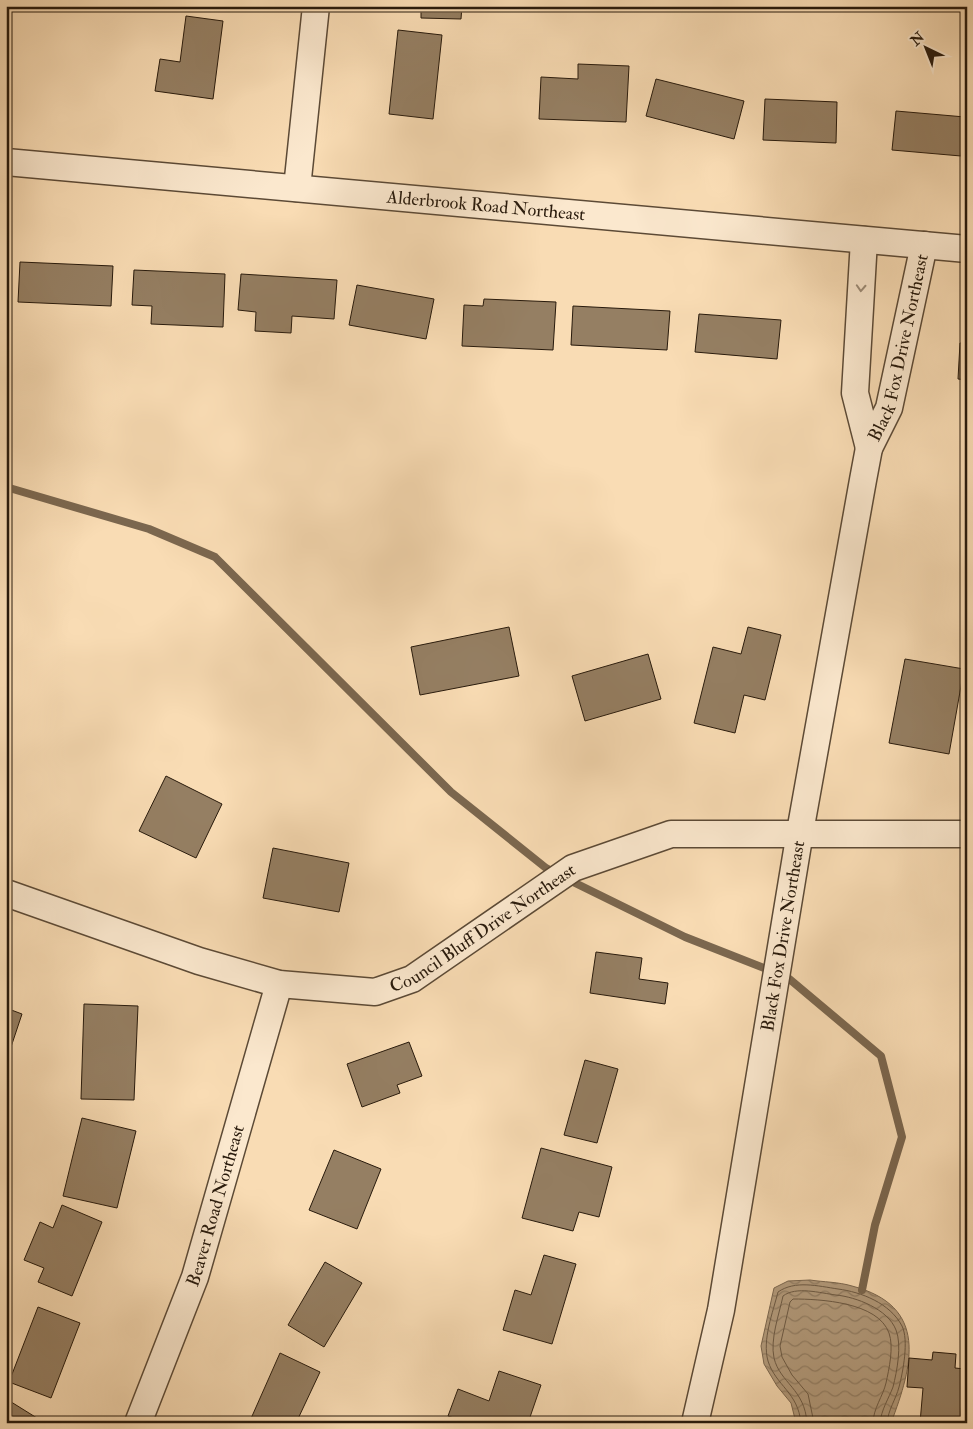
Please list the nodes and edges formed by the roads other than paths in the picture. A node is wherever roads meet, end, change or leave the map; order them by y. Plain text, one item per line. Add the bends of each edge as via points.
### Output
1 (316, 6) edge
2 (6, 162) edge
3 (297, 188) junction
4 (864, 240) junction
5 (924, 245) junction
6 (967, 249) edge
7 (869, 448) junction
8 (800, 832) junction
9 (967, 834) edge
10 (6, 893) edge
11 (279, 984) junction
12 (138, 1423) edge
13 (696, 1423) edge

1 - 3 street
2 - 3 street, Alderbrook Road Northeast
3 - 4 street, Alderbrook Road Northeast
4 - 5 street, Alderbrook Road Northeast
4 -> 7 street, Black Fox Drive Northeast via 855,392
5 - 6 street, Alderbrook Road Northeast
5 - 7 street, Black Fox Drive Northeast via 889,408
7 - 8 street, Black Fox Drive Northeast
8 - 9 street, Council Bluff Drive Northeast
8 - 11 street, Council Bluff Drive Northeast via 670,834 573,868 412,979 375,992
8 - 13 street, Black Fox Drive Northeast via 721,1310
10 - 11 street, Council Bluff Drive Northeast via 199,961
11 - 12 street, Beaver Road Northeast via 195,1277

